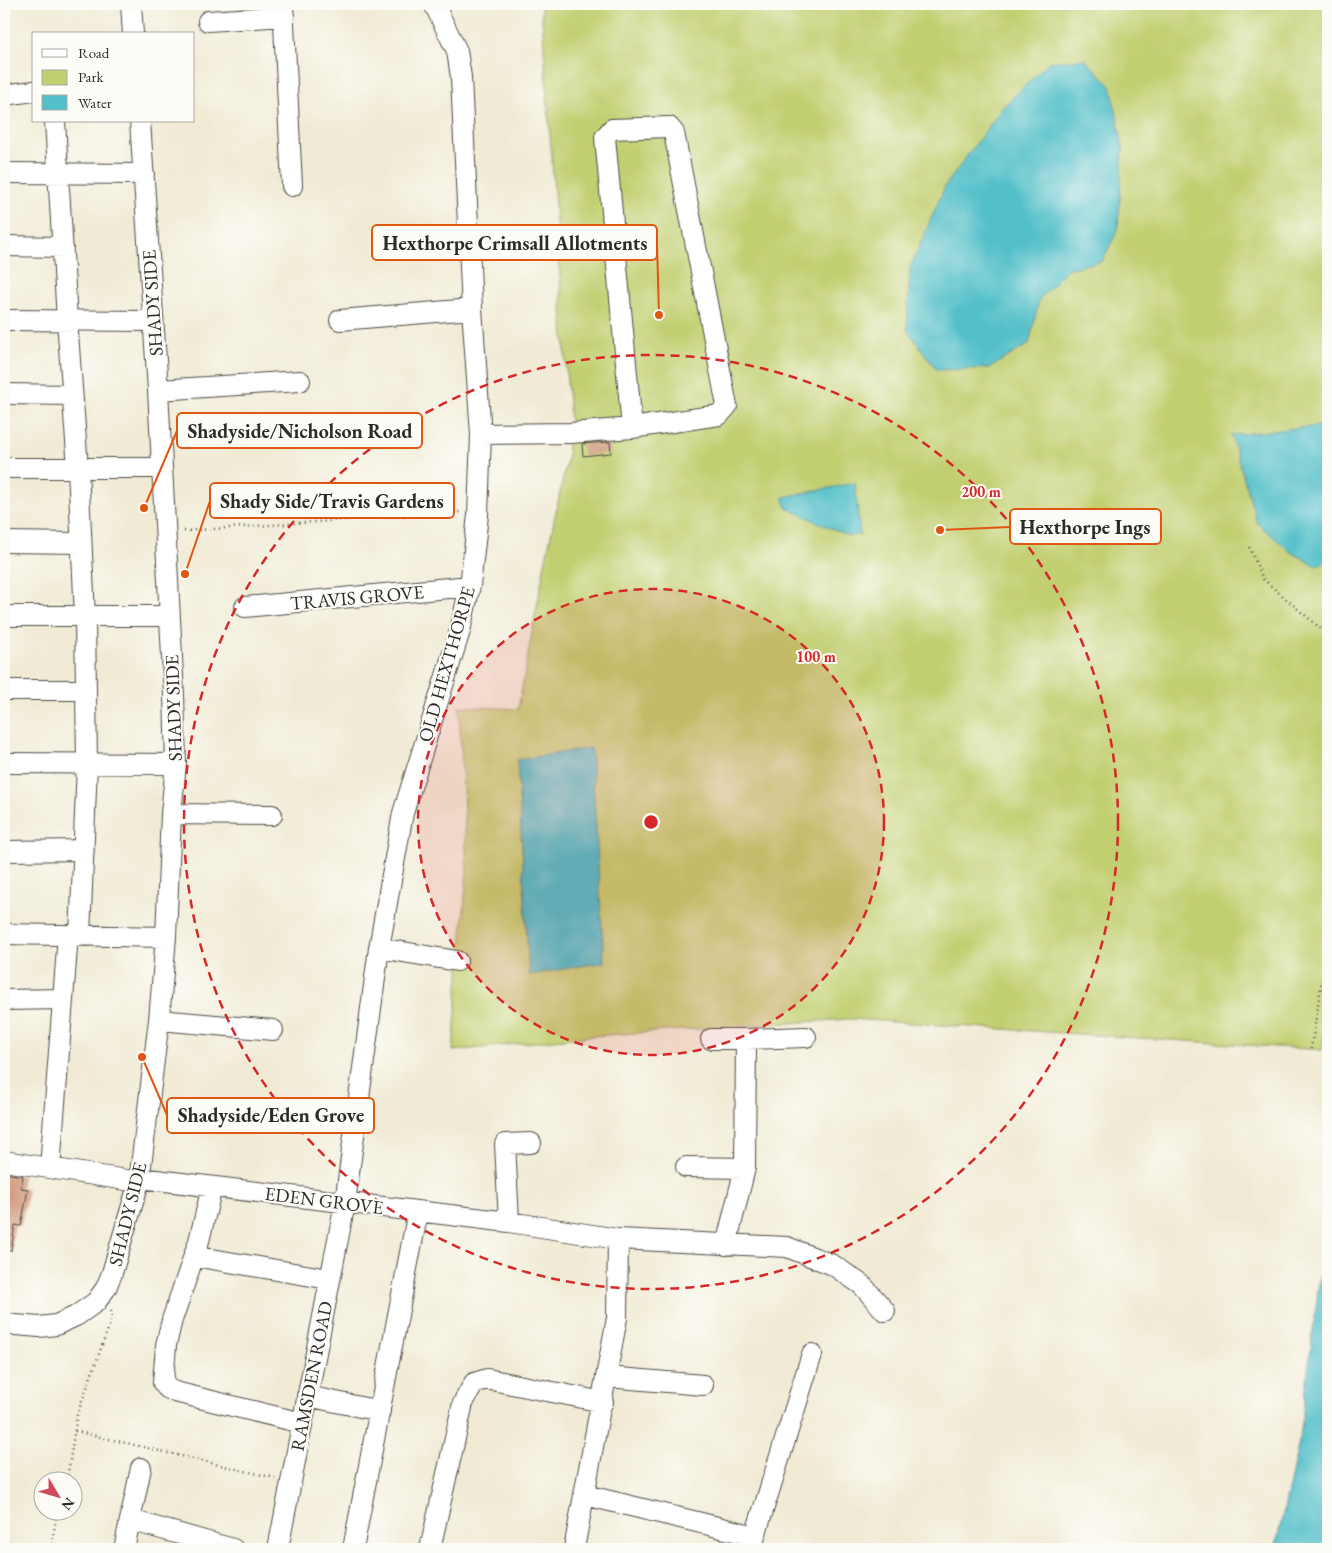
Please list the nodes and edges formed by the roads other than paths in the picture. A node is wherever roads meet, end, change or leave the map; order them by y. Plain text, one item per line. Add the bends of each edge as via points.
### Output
1 (131, 4) edge
2 (434, 4) edge
3 (284, 10) edge
4 (208, 21) dead end
5 (134, 32) edge
6 (32, 92) edge
7 (4, 95) edge
8 (55, 122) edge
9 (140, 122) edge
10 (59, 172) junction
11 (4, 173) edge
12 (144, 174) junction
13 (292, 186) dead end
14 (4, 246) edge
15 (63, 247) junction
16 (472, 309) junction
17 (4, 320) edge
18 (67, 320) junction
19 (340, 320) dead end
20 (152, 321) junction
21 (300, 382) dead end
22 (158, 390) junction
23 (4, 394) edge
24 (72, 395) junction
25 (632, 428) junction
26 (481, 434) junction
27 (4, 468) edge
28 (78, 468) junction
29 (162, 468) junction
30 (4, 542) edge
31 (82, 543) junction
32 (470, 586) junction
33 (245, 607) dead end
34 (4, 616) edge
35 (169, 616) junction
36 (85, 617) junction
37 (4, 690) edge
38 (86, 690) junction
39 (4, 763) edge
40 (87, 764) junction
41 (176, 764) junction
42 (171, 814) junction
43 (272, 815) dead end
44 (84, 850) junction
45 (4, 851) edge
46 (4, 934) edge
47 (74, 935) junction
48 (166, 937) junction
49 (380, 948) junction
50 (457, 961) dead end
51 (63, 999) junction
52 (4, 1000) edge
53 (159, 1020) junction
54 (273, 1030) dead end
55 (806, 1037) dead end
56 (746, 1038) junction
57 (711, 1039) dead end
58 (531, 1143) dead end
59 (4, 1160) edge
60 (686, 1167) dead end
61 (50, 1168) junction
62 (745, 1168) junction
63 (140, 1180) junction
64 (212, 1187) junction
65 (345, 1203) junction
66 (418, 1211) junction
67 (509, 1222) junction
68 (618, 1239) junction
69 (726, 1245) junction
70 (194, 1256) junction
71 (330, 1279) junction
72 (884, 1311) dead end
73 (4, 1324) edge
74 (812, 1354) dead end
75 (607, 1377) junction
76 (703, 1385) dead end
77 (307, 1396) junction
78 (603, 1402) junction
79 (380, 1411) junction
80 (302, 1424) junction
81 (141, 1468) dead end
82 (585, 1495) junction
83 (130, 1520) junction
84 (753, 1543) edge
85 (124, 1549) edge
86 (233, 1549) edge
87 (278, 1549) edge
88 (353, 1549) edge
89 (430, 1549) edge
90 (574, 1549) edge

1 - 5 street
2 - 16 street, OLD HEXTHORPE via 457,51 461,77
3 - 4 street
3 - 13 street
6 - 7 street
8 - 10 street
9 - 12 street, SHADY SIDE
10 - 11 street
10 - 12 street
10 - 15 street
12 - 20 street, SHADY SIDE
14 - 15 street
15 - 18 street
16 - 19 street
16 - 26 street, OLD HEXTHORPE
17 - 18 street
18 - 20 street
18 - 24 street
20 - 22 street, SHADY SIDE
21 - 22 street
22 - 29 street, SHADY SIDE
23 - 24 street
24 - 28 street
25 - 25 street via 719,415 727,406 674,133 669,127 612,129 605,137
25 - 26 street via 571,433
26 - 32 street, OLD HEXTHORPE
27 - 28 street
28 - 29 street
28 - 31 street
29 - 35 street, SHADY SIDE
30 - 31 street
31 - 36 street
32 - 33 street, TRAVIS GROVE
32 - 49 street, OLD HEXTHORPE via 460,631 403,813
34 - 36 street
35 - 36 street
35 - 41 street, SHADY SIDE
36 - 38 street
37 - 38 street
38 - 40 street
39 - 40 street
40 - 41 street
40 - 44 street
41 - 42 street, SHADY SIDE
42 - 43 street
42 - 48 street, SHADY SIDE
44 - 45 street
44 - 47 street
46 - 47 street
47 - 48 street
47 - 51 street
48 - 53 street, SHADY SIDE
49 - 50 street
49 - 65 street, OLD HEXTHORPE
51 - 52 street
51 - 61 street
53 - 54 street
53 - 63 street, SHADY SIDE
55 - 56 street
56 - 57 street
56 - 62 street
58 - 67 street via 505,1144
59 - 61 street, EDEN GROVE
60 - 62 street
61 - 63 street, EDEN GROVE
62 - 69 street
63 - 64 street, EDEN GROVE
63 - 73 street, SHADY SIDE via 112,1273 96,1302 56,1325
64 - 65 street, EDEN GROVE
64 - 70 street
65 - 66 street, EDEN GROVE
65 - 71 street, RAMSDEN ROAD
66 - 67 street, EDEN GROVE
66 - 79 street
67 - 68 street, EDEN GROVE
68 - 69 street, EDEN GROVE
68 - 75 street via 617,1318
69 - 72 street, EDEN GROVE via 787,1248 833,1265 862,1285
70 - 71 street
70 - 80 street via 172,1320 163,1383 175,1392
71 - 77 street, RAMSDEN ROAD
74 - 84 street
75 - 76 street
75 - 78 street
77 - 79 street
77 - 80 street, RAMSDEN ROAD
78 - 82 street
78 - 89 street via 488,1379 474,1383 463,1403
79 - 88 street
80 - 87 street, RAMSDEN ROAD
81 - 83 street
82 - 84 street
82 - 90 street
83 - 85 street
83 - 86 street

